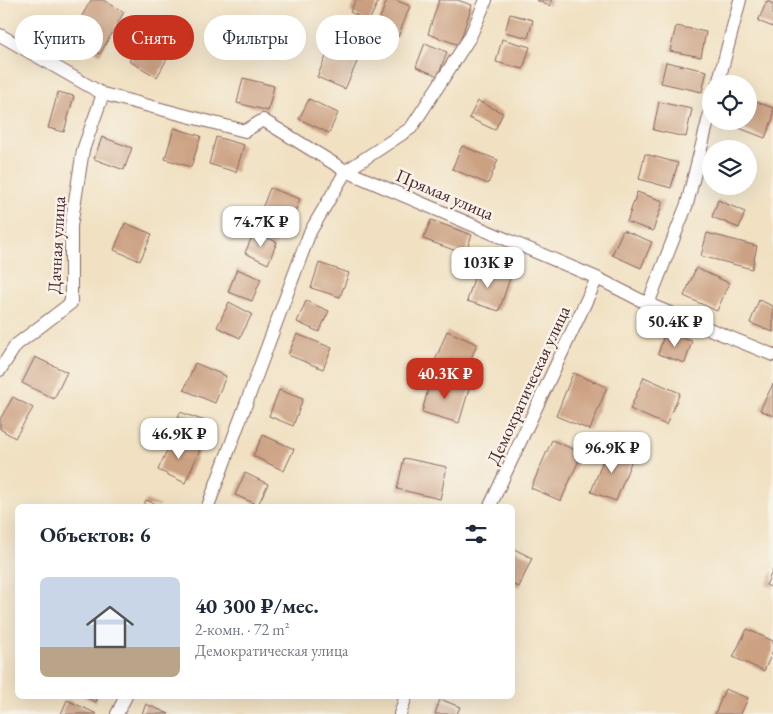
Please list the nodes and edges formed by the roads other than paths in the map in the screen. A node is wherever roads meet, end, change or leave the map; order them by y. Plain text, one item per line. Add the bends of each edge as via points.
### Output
1 (486, 0) edge
2 (740, 0) edge
3 (0, 35) edge
4 (720, 75) edge
5 (103, 94) junction
6 (706, 130) edge
7 (346, 171) junction
8 (597, 278) junction
9 (648, 304) junction
10 (773, 355) edge
11 (0, 370) edge
12 (209, 504) edge
13 (491, 504) edge
14 (124, 699) edge
15 (405, 699) edge
16 (117, 714) edge
17 (400, 714) edge

1 - 7 street via 470,37 412,128
2 - 4 street
3 - 5 street
5 - 7 street, Прямая улица via 245,131 263,120
5 - 11 street, Дачная улица via 81,159 71,226 71,303 16,345
6 - 9 street via 687,204
7 - 8 street, Прямая улица
7 - 12 street via 310,232
8 - 9 street, Прямая улица
8 - 13 street, Демократическая улица
9 - 10 street, Прямая улица
14 - 16 street
15 - 17 street

